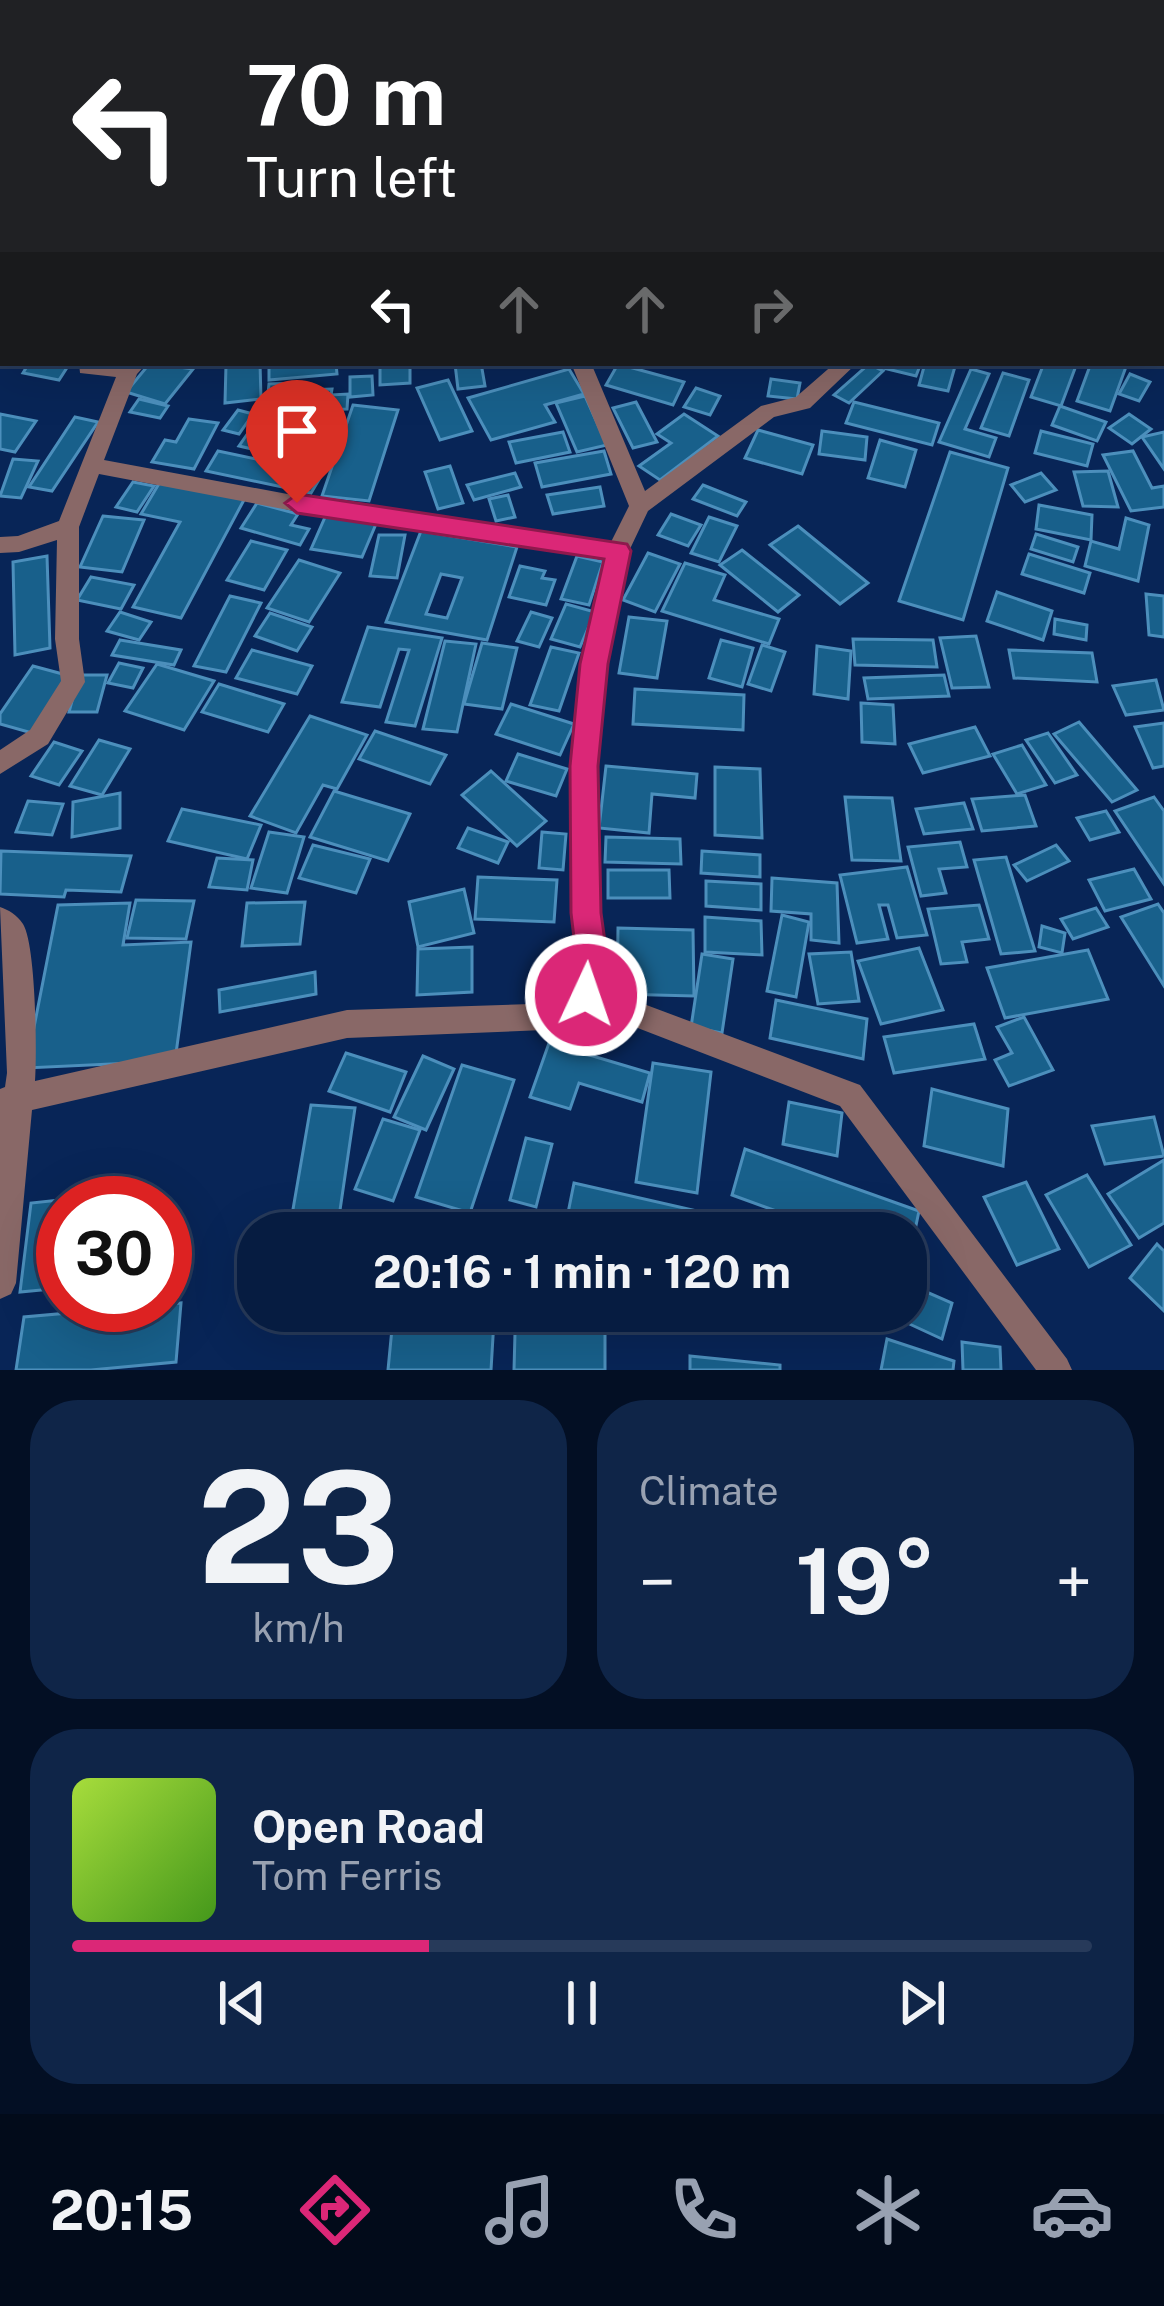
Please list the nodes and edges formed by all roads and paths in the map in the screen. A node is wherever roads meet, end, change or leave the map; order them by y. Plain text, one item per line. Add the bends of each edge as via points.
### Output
1 (87, 366) edge
2 (582, 366) edge
3 (844, 366) edge
4 (132, 367) edge
5 (90, 465) junction
6 (640, 506) junction
7 (68, 527) junction
8 (0, 545) edge
9 (618, 551) junction
10 (0, 763) edge
11 (0, 919) edge
12 (586, 995) junction
13 (9, 1100) edge
14 (0, 1283) edge
15 (1056, 1370) edge

1 - 4 street
2 - 6 street
3 - 6 street via 803,403 768,411
4 - 5 street
5 - 7 street
5 - 9 street via 341,512
6 - 9 street
7 - 8 street
7 - 10 street via 73,682 39,737
9 - 12 street via 594,664 584,766 593,963
11 - 13 street via 13,932 18,969
12 - 13 street via 569,1016 347,1024
12 - 15 street via 850,1095
13 - 14 street

